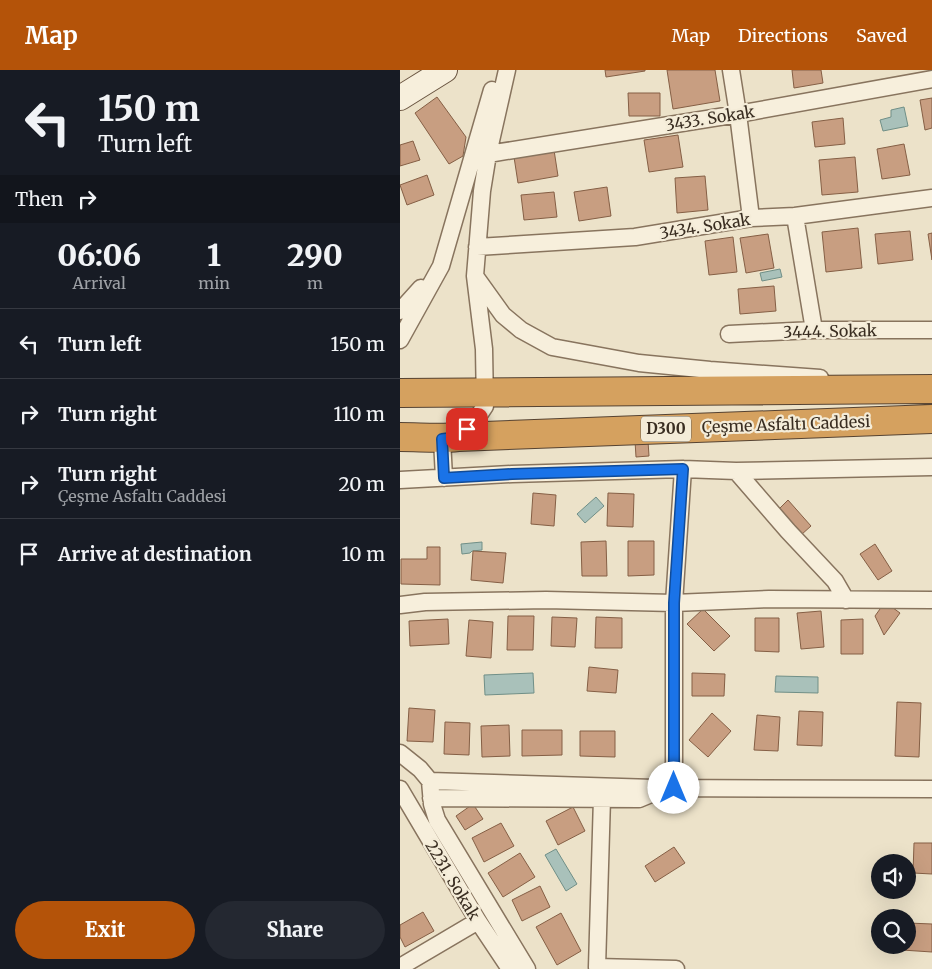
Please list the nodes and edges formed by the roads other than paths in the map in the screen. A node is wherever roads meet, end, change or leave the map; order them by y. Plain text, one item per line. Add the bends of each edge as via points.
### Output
1 (444, 70) edge
2 (498, 70) edge
3 (507, 70) edge
4 (730, 70) edge
5 (932, 79) edge
6 (400, 98) edge
7 (738, 114) junction
8 (488, 154) junction
9 (932, 198) edge
10 (795, 216) junction
11 (751, 218) junction
12 (477, 247) junction
13 (441, 266) junction
14 (475, 276) junction
15 (400, 311) edge
16 (814, 330) junction
17 (932, 330) edge
18 (728, 334) dead end
19 (400, 340) edge
20 (932, 387) edge
21 (486, 391) junction
22 (400, 392) edge
23 (932, 419) edge
24 (425, 435) edge
25 (932, 467) edge
26 (683, 469) junction
27 (736, 472) junction
28 (444, 478) junction
29 (400, 480) edge
30 (846, 600) junction
31 (932, 600) edge
32 (674, 603) junction
33 (400, 605) edge
34 (400, 753) edge
35 (654, 788) junction
36 (674, 788) junction
37 (400, 789) edge
38 (932, 789) edge
39 (430, 790) junction
40 (602, 798) junction
41 (478, 921) junction
42 (400, 967) edge
43 (590, 968) edge
44 (510, 969) edge
45 (527, 969) edge
46 (676, 969) edge

1 - 6 street
2 - 13 street
3 - 8 street
4 - 7 street
5 - 7 street, 3433. Sokak
7 - 8 street, 3433. Sokak
7 - 11 street
8 - 12 street
9 - 10 street, 3434. Sokak
10 - 11 street, 3434. Sokak
10 - 16 street
11 - 12 street, 3434. Sokak via 635,237
12 - 14 street
13 - 15 street
13 - 19 street
14 - 20 street via 503,315 521,330 552,347 639,363 702,370
14 - 21 street
16 - 17 street, 3444. Sokak
16 - 18 street, 3444. Sokak
20 - 21 highway, Çeşme Asfaltı Caddesi
21 - 22 highway, Çeşme Asfaltı Caddesi
21 - 24 street via 485,406 476,422
23 - 24 highway, Çeşme Asfaltı Caddesi / D300
24 - 28 street
25 - 27 street
26 - 27 street
26 - 28 street
26 - 32 street
27 - 30 street via 835,580
28 - 29 street
30 - 31 street
30 - 32 street
32 - 33 street via 546,600
32 - 36 street
34 - 39 street via 414,762
35 - 36 street
35 - 39 street
35 - 40 street via 645,798
36 - 38 street
37 - 41 street, 2231. Sokak
39 - 40 street
39 - 45 street via 437,820
40 - 43 street
41 - 42 street
41 - 44 street, 2231. Sokak
43 - 46 street

